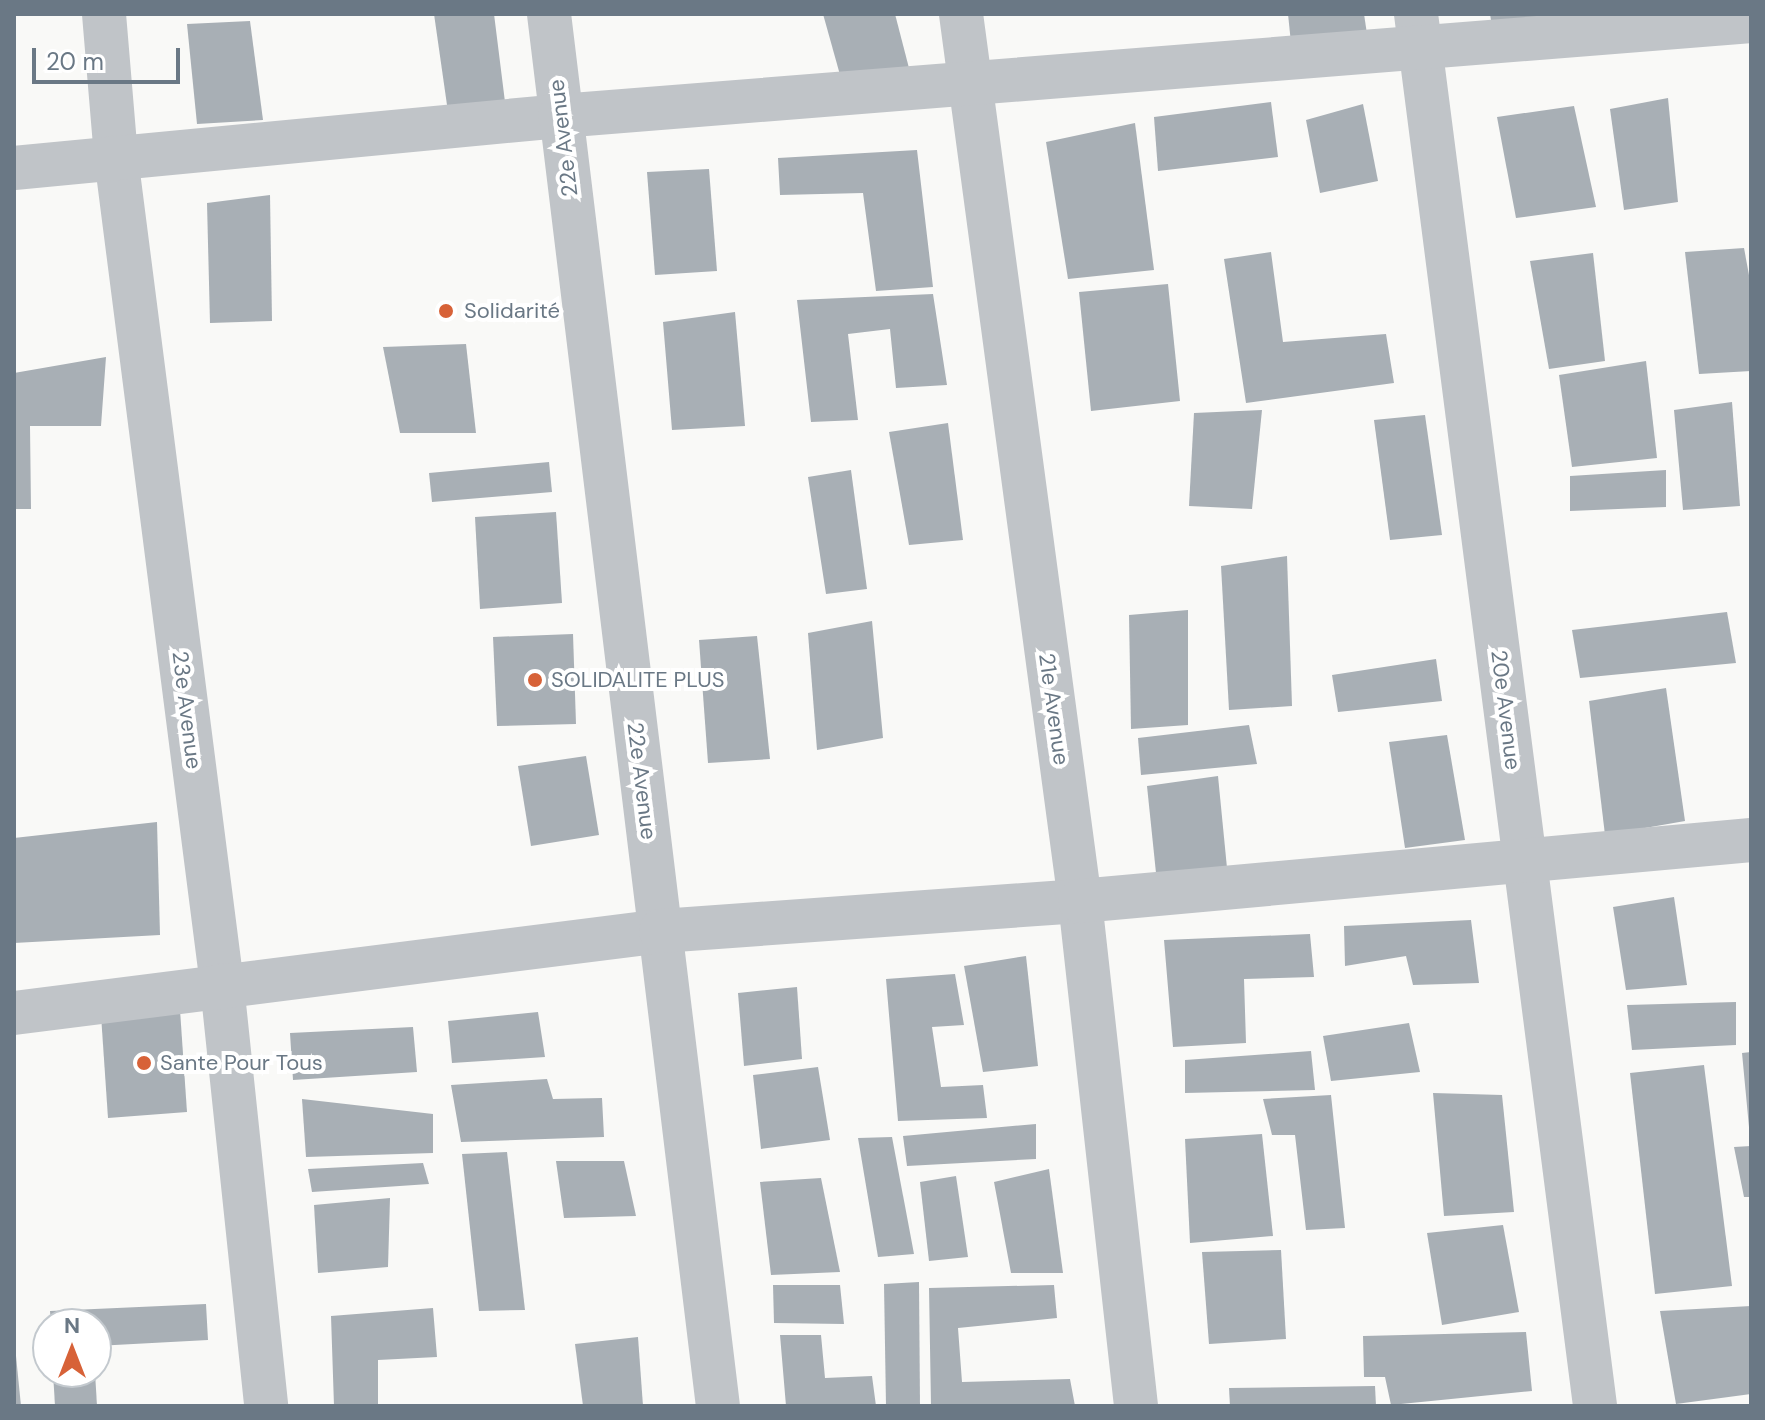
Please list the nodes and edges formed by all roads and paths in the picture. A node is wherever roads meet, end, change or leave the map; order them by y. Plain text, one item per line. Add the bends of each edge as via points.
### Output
1 (104, 14) edge
2 (549, 14) edge
3 (961, 14) edge
4 (1751, 21) edge
5 (1419, 30) edge
6 (970, 83) junction
7 (560, 116) junction
8 (116, 157) junction
9 (14, 168) edge
10 (1751, 840) edge
11 (1525, 861) junction
12 (1080, 901) junction
13 (661, 931) junction
14 (222, 985) junction
15 (14, 1013) edge
16 (266, 1406) edge
17 (718, 1406) edge
18 (1136, 1406) edge
19 (1595, 1406) edge

1 - 8 street, 23e Avenue
2 - 7 street, 22e Avenue
3 - 6 street, 21e Avenue
4 - 5 street
5 - 6 street
5 - 11 street, 20e Avenue
6 - 7 street
6 - 12 street, 21e Avenue
7 - 8 street
7 - 13 street, 22e Avenue
8 - 9 street
8 - 14 street, 23e Avenue
10 - 11 street
11 - 12 street
11 - 19 street, 20e Avenue
12 - 13 street
12 - 18 street, 21e Avenue
13 - 14 street
13 - 17 street, 22e Avenue
14 - 15 street
14 - 16 street, 23e Avenue

